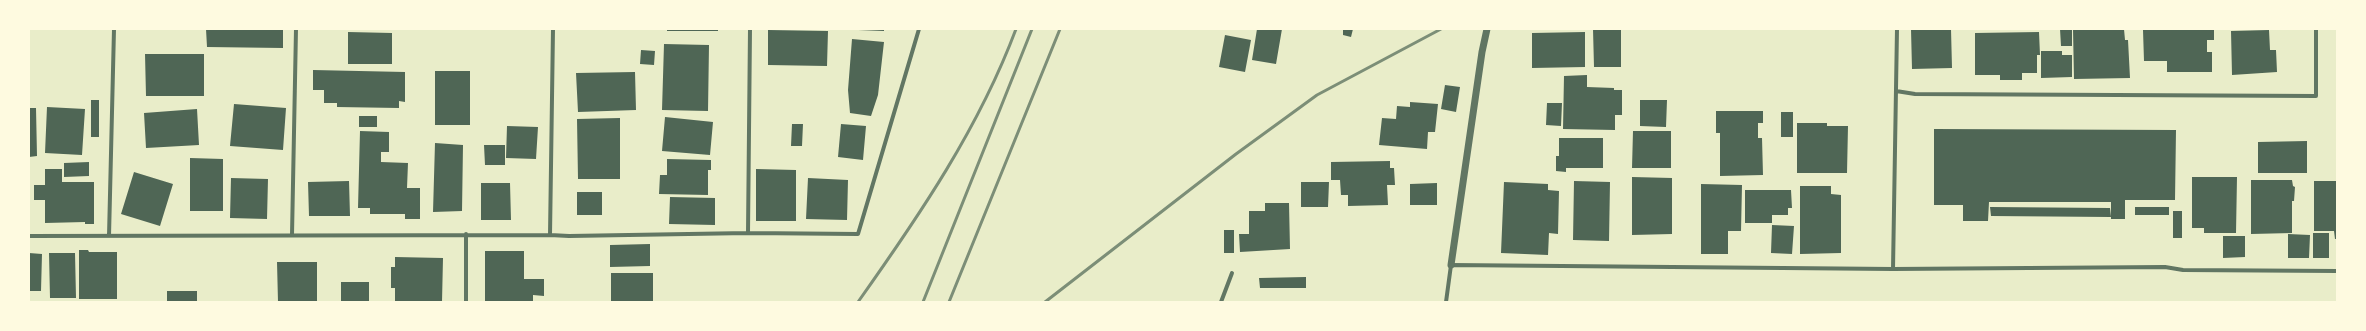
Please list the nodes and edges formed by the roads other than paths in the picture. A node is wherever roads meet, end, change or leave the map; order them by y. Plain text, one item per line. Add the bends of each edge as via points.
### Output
1 (114, 29) edge
2 (296, 29) edge
3 (553, 29) edge
4 (750, 29) edge
5 (919, 29) edge
6 (1487, 29) edge
7 (1897, 29) edge
8 (2316, 29) edge
9 (1896, 92) junction
10 (748, 233) junction
11 (466, 234) junction
12 (292, 235) junction
13 (550, 235) junction
14 (29, 236) edge
15 (109, 236) junction
16 (1451, 265) junction
17 (1893, 269) junction
18 (2337, 271) edge
19 (1232, 273) dead end
20 (466, 302) edge
21 (1221, 302) edge
22 (1446, 302) edge

1 - 15 street
2 - 12 street
3 - 13 street
4 - 10 street
5 - 10 street via 858,234
6 - 16 street
7 - 9 street
8 - 9 street via 2316,96
9 - 17 street
10 - 13 street
11 - 12 street
11 - 13 street
11 - 20 street
12 - 15 street
14 - 15 street
16 - 17 street
16 - 22 street
17 - 18 street via 2165,267 2183,270
19 - 21 street

